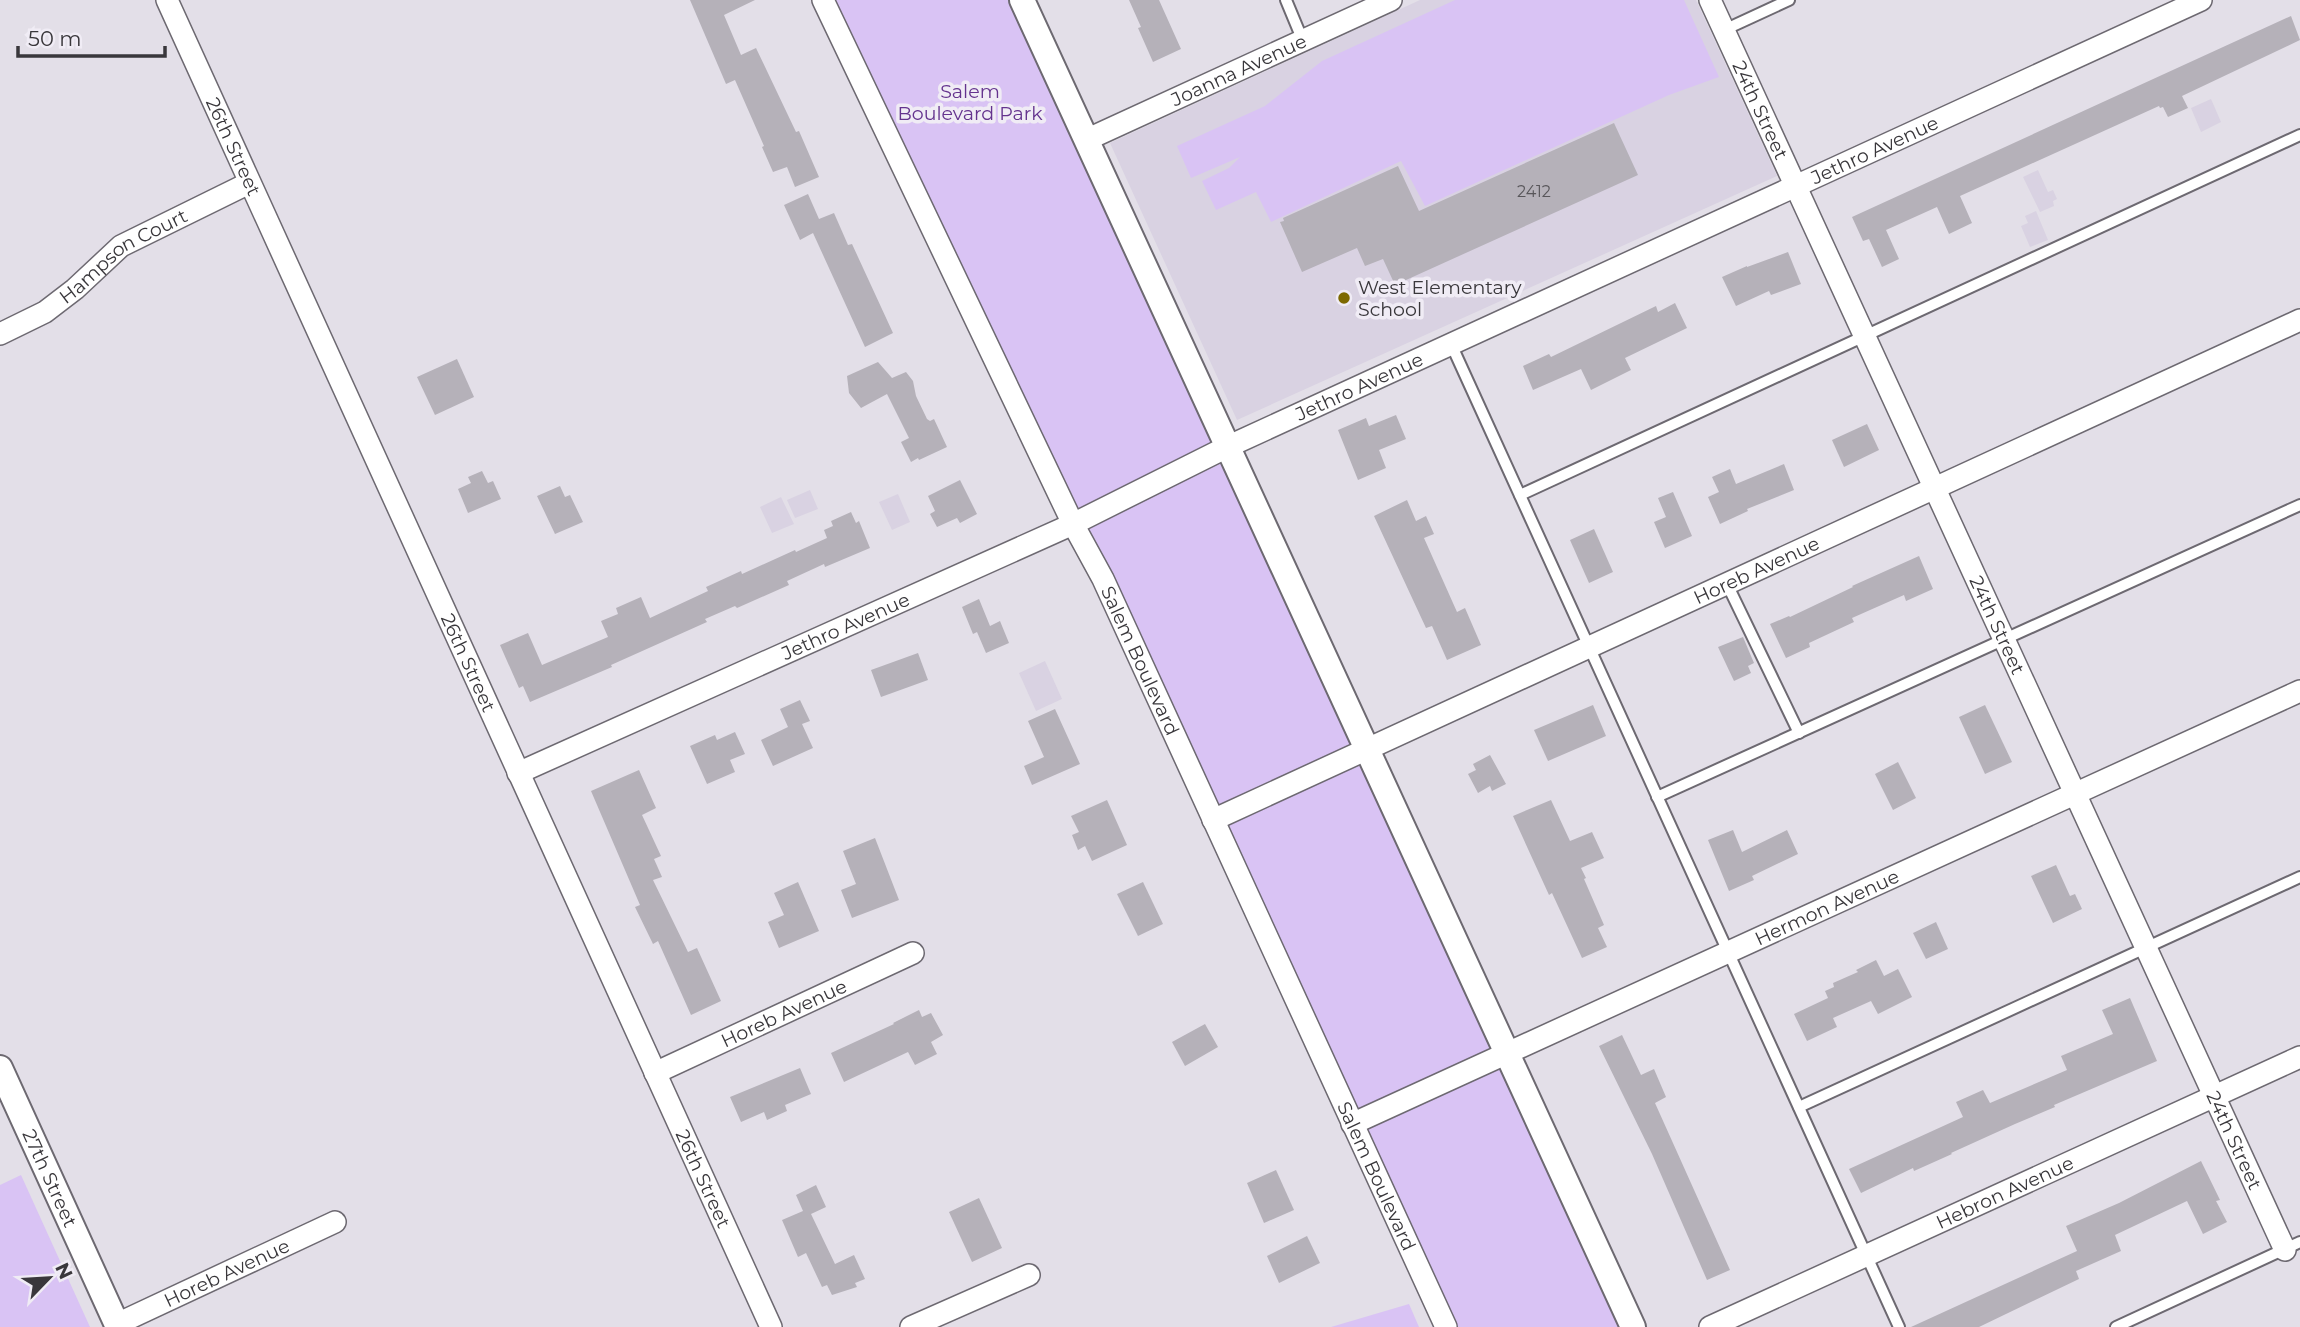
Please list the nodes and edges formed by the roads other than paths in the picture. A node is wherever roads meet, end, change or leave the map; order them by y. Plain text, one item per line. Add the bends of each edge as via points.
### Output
1 (167, 0) edge
2 (823, 0) edge
3 (1022, 0) edge
4 (1286, 0) edge
5 (1391, 0) edge
6 (1710, 0) edge
7 (1788, 0) edge
8 (2201, 0) edge
9 (1724, 30) junction
10 (1303, 40) junction
11 (2300, 135) edge
12 (1087, 140) junction
13 (249, 183) junction
14 (1795, 186) junction
15 (2300, 320) edge
16 (0, 334) edge
17 (1864, 336) junction
18 (1451, 344) junction
19 (1227, 447) junction
20 (1934, 488) junction
21 (1520, 495) junction
22 (2300, 505) edge
23 (1073, 524) junction
24 (1727, 583) junction
25 (2003, 640) junction
26 (1589, 647) junction
27 (2300, 691) edge
28 (1799, 733) junction
29 (1366, 749) junction
30 (518, 773) junction
31 (2074, 794) junction
32 (1657, 797) junction
33 (1213, 820) junction
34 (2300, 877) edge
35 (2145, 948) junction
36 (1728, 952) junction
37 (914, 953) dead end
38 (1507, 1053) junction
39 (2300, 1056) edge
40 (0, 1068) edge
41 (655, 1073) junction
42 (2213, 1096) junction
43 (1799, 1107) junction
44 (1352, 1124) junction
45 (335, 1222) dead end
46 (2293, 1246) edge
47 (1867, 1255) junction
48 (1029, 1275) dead end
49 (118, 1326) edge
50 (771, 1327) edge
51 (911, 1327) edge
52 (1446, 1327) edge
53 (1633, 1327) edge
54 (1710, 1327) edge
55 (1899, 1327) edge
56 (2116, 1327) edge

1 - 13 street, 26th Street
2 - 23 street, Salem Boulevard
3 - 12 street
4 - 10 lane
5 - 10 street, Joanna Avenue
6 - 9 street, 24th Street
7 - 9 lane
8 - 14 street, Jethro Avenue
9 - 14 street, 24th Street
10 - 12 street, Joanna Avenue
11 - 17 lane
12 - 19 street
13 - 16 street, Hampson Court via 121,246 45,312
13 - 30 street, 26th Street
14 - 17 street, 24th Street
14 - 18 street, Jethro Avenue
15 - 20 street, Horeb Avenue
17 - 20 street, 24th Street
17 - 21 lane
18 - 19 street, Jethro Avenue
18 - 21 lane
19 - 23 street, Jethro Avenue
19 - 29 street
20 - 24 street, Horeb Avenue
20 - 25 street, 24th Street
21 - 26 lane
22 - 25 lane
23 - 30 street, Jethro Avenue
23 - 33 street, Salem Boulevard via 1103,579
24 - 26 street, Horeb Avenue
24 - 28 lane
25 - 28 lane
25 - 31 street, 24th Street
26 - 29 street, Horeb Avenue
26 - 32 lane
27 - 31 street, Hermon Avenue
28 - 32 lane
29 - 33 street, Horeb Avenue
29 - 38 street
30 - 41 street, 26th Street
31 - 35 street, 24th Street
31 - 36 street, Hermon Avenue
32 - 36 lane
33 - 44 street, Salem Boulevard
34 - 35 lane
35 - 42 street, 24th Street
35 - 43 lane
36 - 38 street, Hermon Avenue
36 - 43 lane
37 - 41 street, Horeb Avenue
38 - 44 street, Hermon Avenue
38 - 53 street
39 - 42 street, Hebron Avenue
40 - 49 street, 27th Street
41 - 50 street, 26th Street
42 - 46 street, 24th Street
42 - 47 street, Hebron Avenue
43 - 47 lane
44 - 52 street, Salem Boulevard
45 - 49 street, Horeb Avenue
46 - 56 lane
47 - 54 street, Hebron Avenue
47 - 55 lane
48 - 51 street

